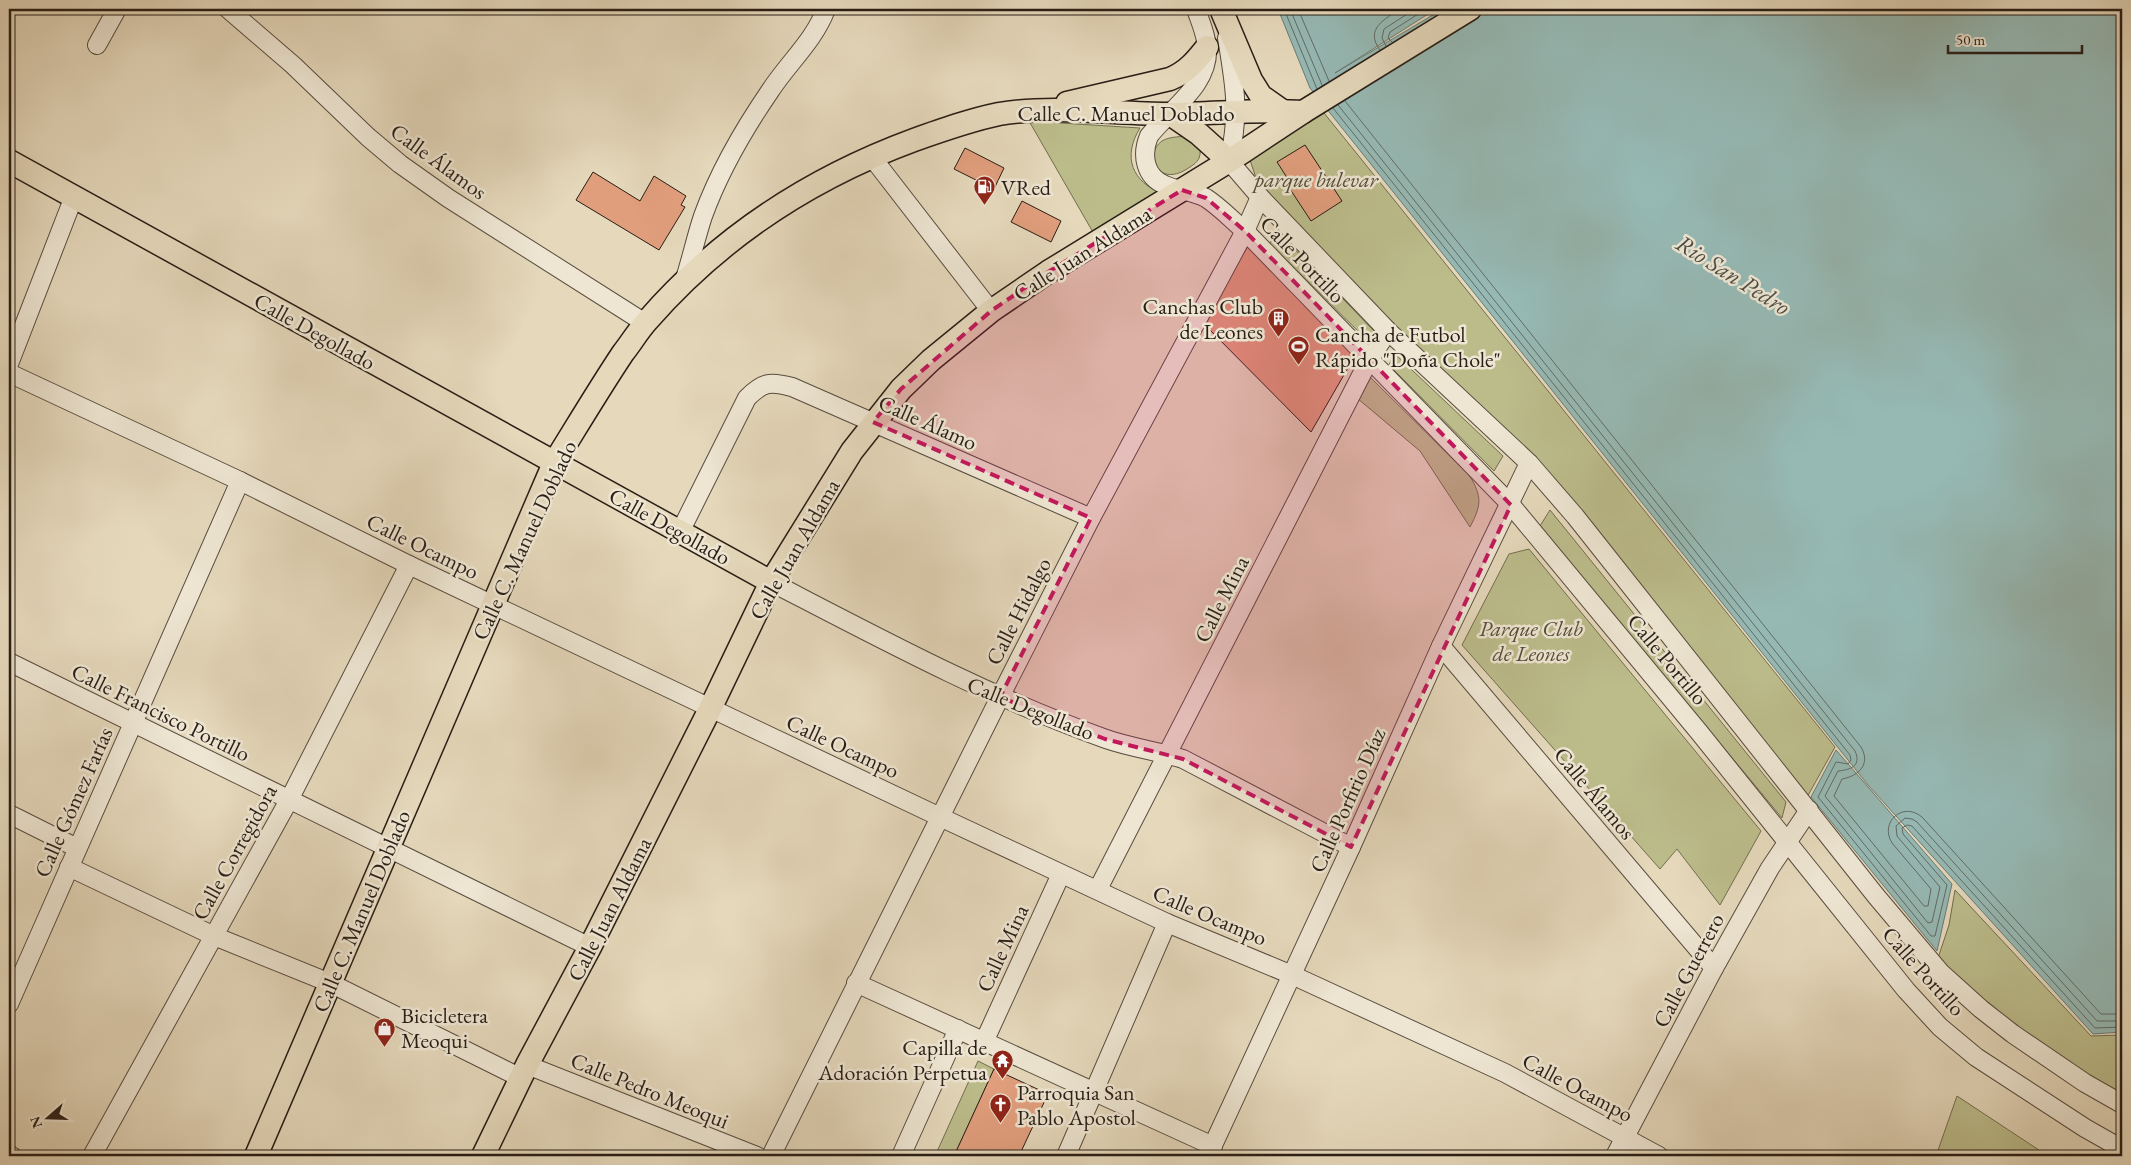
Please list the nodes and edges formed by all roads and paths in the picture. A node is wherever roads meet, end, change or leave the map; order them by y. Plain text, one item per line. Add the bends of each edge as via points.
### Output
1 (117, 9) edge
2 (228, 9) edge
3 (826, 9) edge
4 (1196, 9) edge
5 (1221, 9) edge
6 (1470, 9) edge
7 (97, 45) dead end
8 (1207, 47) junction
9 (1035, 110) junction
10 (1280, 110) junction
11 (1307, 110) junction
12 (1237, 113) junction
13 (1170, 114) junction
14 (871, 156) junction
15 (9, 161) edge
16 (1229, 161) junction
17 (1182, 190) junction
18 (1260, 197) junction
19 (73, 199) junction
20 (1245, 231) junction
21 (684, 282) junction
22 (991, 311) junction
23 (645, 322) junction
24 (1388, 331) junction
25 (1369, 360) junction
26 (9, 364) edge
27 (9, 373) edge
28 (873, 422) junction
29 (554, 463) junction
30 (1529, 463) junction
31 (240, 481) junction
32 (1510, 505) junction
33 (1091, 518) junction
34 (680, 532) junction
35 (409, 566) junction
36 (771, 582) junction
37 (493, 604) junction
38 (1442, 646) junction
39 (9, 662) edge
40 (1000, 697) junction
41 (710, 709) junction
42 (133, 724) junction
43 (1167, 754) junction
44 (288, 800) junction
45 (1809, 810) junction
46 (9, 814) edge
47 (940, 817) junction
48 (1786, 842) junction
49 (1351, 847) junction
50 (77, 848) junction
51 (388, 848) junction
52 (69, 867) junction
53 (1061, 874) junction
54 (1098, 890) junction
55 (1167, 923) junction
56 (214, 936) junction
57 (590, 947) junction
58 (1714, 968) junction
59 (1292, 975) junction
60 (330, 983) junction
61 (856, 983) junction
62 (9, 1004) edge
63 (958, 1030) junction
64 (984, 1042) junction
65 (524, 1072) junction
66 (1094, 1092) junction
67 (2122, 1104) edge
68 (1624, 1138) junction
69 (2122, 1149) edge
70 (1210, 1151) edge
71 (92, 1156) edge
72 (256, 1156) edge
73 (483, 1156) edge
74 (757, 1156) edge
75 (771, 1156) edge
76 (901, 1156) edge
77 (1066, 1156) edge
78 (1614, 1156) edge
79 (1659, 1156) edge

1 - 7 street
2 - 23 street, Calle Álamos via 400,164 448,198
3 - 21 street via 799,55 770,90 720,177 703,216
4 - 8 street
5 - 10 main road via 1251,80 1261,96
5 - 12 street
6 - 11 main road, Calle Juan Aldama
8 - 9 main road via 1183,73 1170,79
8 - 13 street, Calle Portillo via 1201,75
9 - 13 main road, Calle C. Manuel Doblado
9 - 14 main road, Calle C. Manuel Doblado via 1000,114 956,125
10 - 11 main road, Calle C. Manuel Doblado
10 - 12 main road, Calle C. Manuel Doblado
11 - 16 main road, Calle Juan Aldama
12 - 13 main road, Calle C. Manuel Doblado
12 - 16 street
13 - 16 main road
13 - 17 street, Calle Portillo via 1149,136 1145,162 1155,179
14 - 21 main road, Calle C. Manuel Doblado via 813,186 759,220
14 - 22 street
15 - 19 main road, Calle Degollado
16 - 17 main road, Calle Juan Aldama
16 - 18 street, Calle Portillo
17 - 20 street, Calle Portillo via 1206,198
17 - 22 main road, Calle Juan Aldama
18 - 20 street, Calle Hidalgo
18 - 24 street, Calle Portillo
19 - 26 street
19 - 29 main road, Calle Degollado
20 - 25 street, Calle Portillo
20 - 33 street, Calle Hidalgo
21 - 23 main road, Calle C. Manuel Doblado
22 - 28 main road, Calle Juan Aldama via 901,389
23 - 29 main road, Calle C. Manuel Doblado via 600,387
24 - 25 street, Calle Mina
24 - 30 street, Calle Portillo
25 - 32 street, Calle Portillo
25 - 43 street, Calle Mina
27 - 31 street, Calle Ocampo
28 - 33 street, Calle Álamo
28 - 34 street, Calle Álamo via 775,382 755,390 747,398
28 - 36 main road, Calle Juan Aldama via 828,487
29 - 34 main road, Calle Degollado
29 - 37 main road, Calle C. Manuel Doblado
30 - 32 street, Calle Porfirio Díaz
30 - 45 street, Calle Portillo via 1575,516
31 - 35 street, Calle Ocampo
31 - 42 street, Calle Gómez Farías
32 - 38 street, Calle Porfirio Díaz
32 - 48 street, Calle Portillo
33 - 40 street, Calle Hidalgo
34 - 36 main road, Calle Degollado
35 - 37 street, Calle Ocampo
35 - 44 street, Calle Corregidora
36 - 40 street, Calle Degollado
36 - 41 main road, Calle Juan Aldama
37 - 41 street, Calle Ocampo
37 - 51 main road, Calle C. Manuel Doblado
38 - 49 street, Calle Porfirio Díaz
38 - 58 street, Calle Álamos
39 - 42 street, Calle Francisco Portillo
40 - 43 street, Calle Degollado via 1128,747
40 - 47 street, Calle Hidalgo
41 - 47 street, Calle Ocampo
41 - 57 main road, Calle Juan Aldama
42 - 44 street, Calle Francisco Portillo
42 - 50 street, Calle Gómez Farías
43 - 49 street, Calle Degollado
43 - 54 street, Calle Mina
44 - 51 street, Calle Francisco Portillo
44 - 56 street, Calle Corregidora
45 - 48 street, Calle Guerrero
45 - 67 street, Calle Portillo via 1942,973 2013,1034
46 - 50 street
47 - 53 street, Calle Ocampo
47 - 61 street, Calle Hidalgo
48 - 58 street, Calle Guerrero
48 - 69 street, Calle Portillo via 1906,990 1940,1026 1992,1068
49 - 59 street, Calle Porfirio Díaz
50 - 52 street, Calle Gómez Farías
51 - 57 street, Calle Francisco Portillo
51 - 60 main road, Calle C. Manuel Doblado
52 - 56 street, Calle Pedro Meoqui
52 - 62 street, Calle Gómez Farías
53 - 54 street, Calle Ocampo
53 - 64 street, Calle Mina
54 - 55 street, Calle Ocampo
55 - 59 street, Calle Ocampo
55 - 66 street
56 - 60 street, Calle Pedro Meoqui
56 - 71 street, Calle Corregidora
57 - 65 main road, Calle Juan Aldama
58 - 68 street, Calle Guerrero
59 - 68 street, Calle Ocampo via 1504,1073
59 - 70 street, Calle Porfirio Díaz
60 - 65 street, Calle Pedro Meoqui
60 - 72 main road, Calle C. Manuel Doblado
61 - 63 street
61 - 75 street, Calle Hidalgo
63 - 64 street
63 - 76 street
64 - 66 street
65 - 73 main road, Calle Juan Aldama
65 - 74 street, Calle Pedro Meoqui
66 - 70 street
66 - 77 street
68 - 78 street, Calle Guerrero
68 - 79 street, Calle Ocampo

